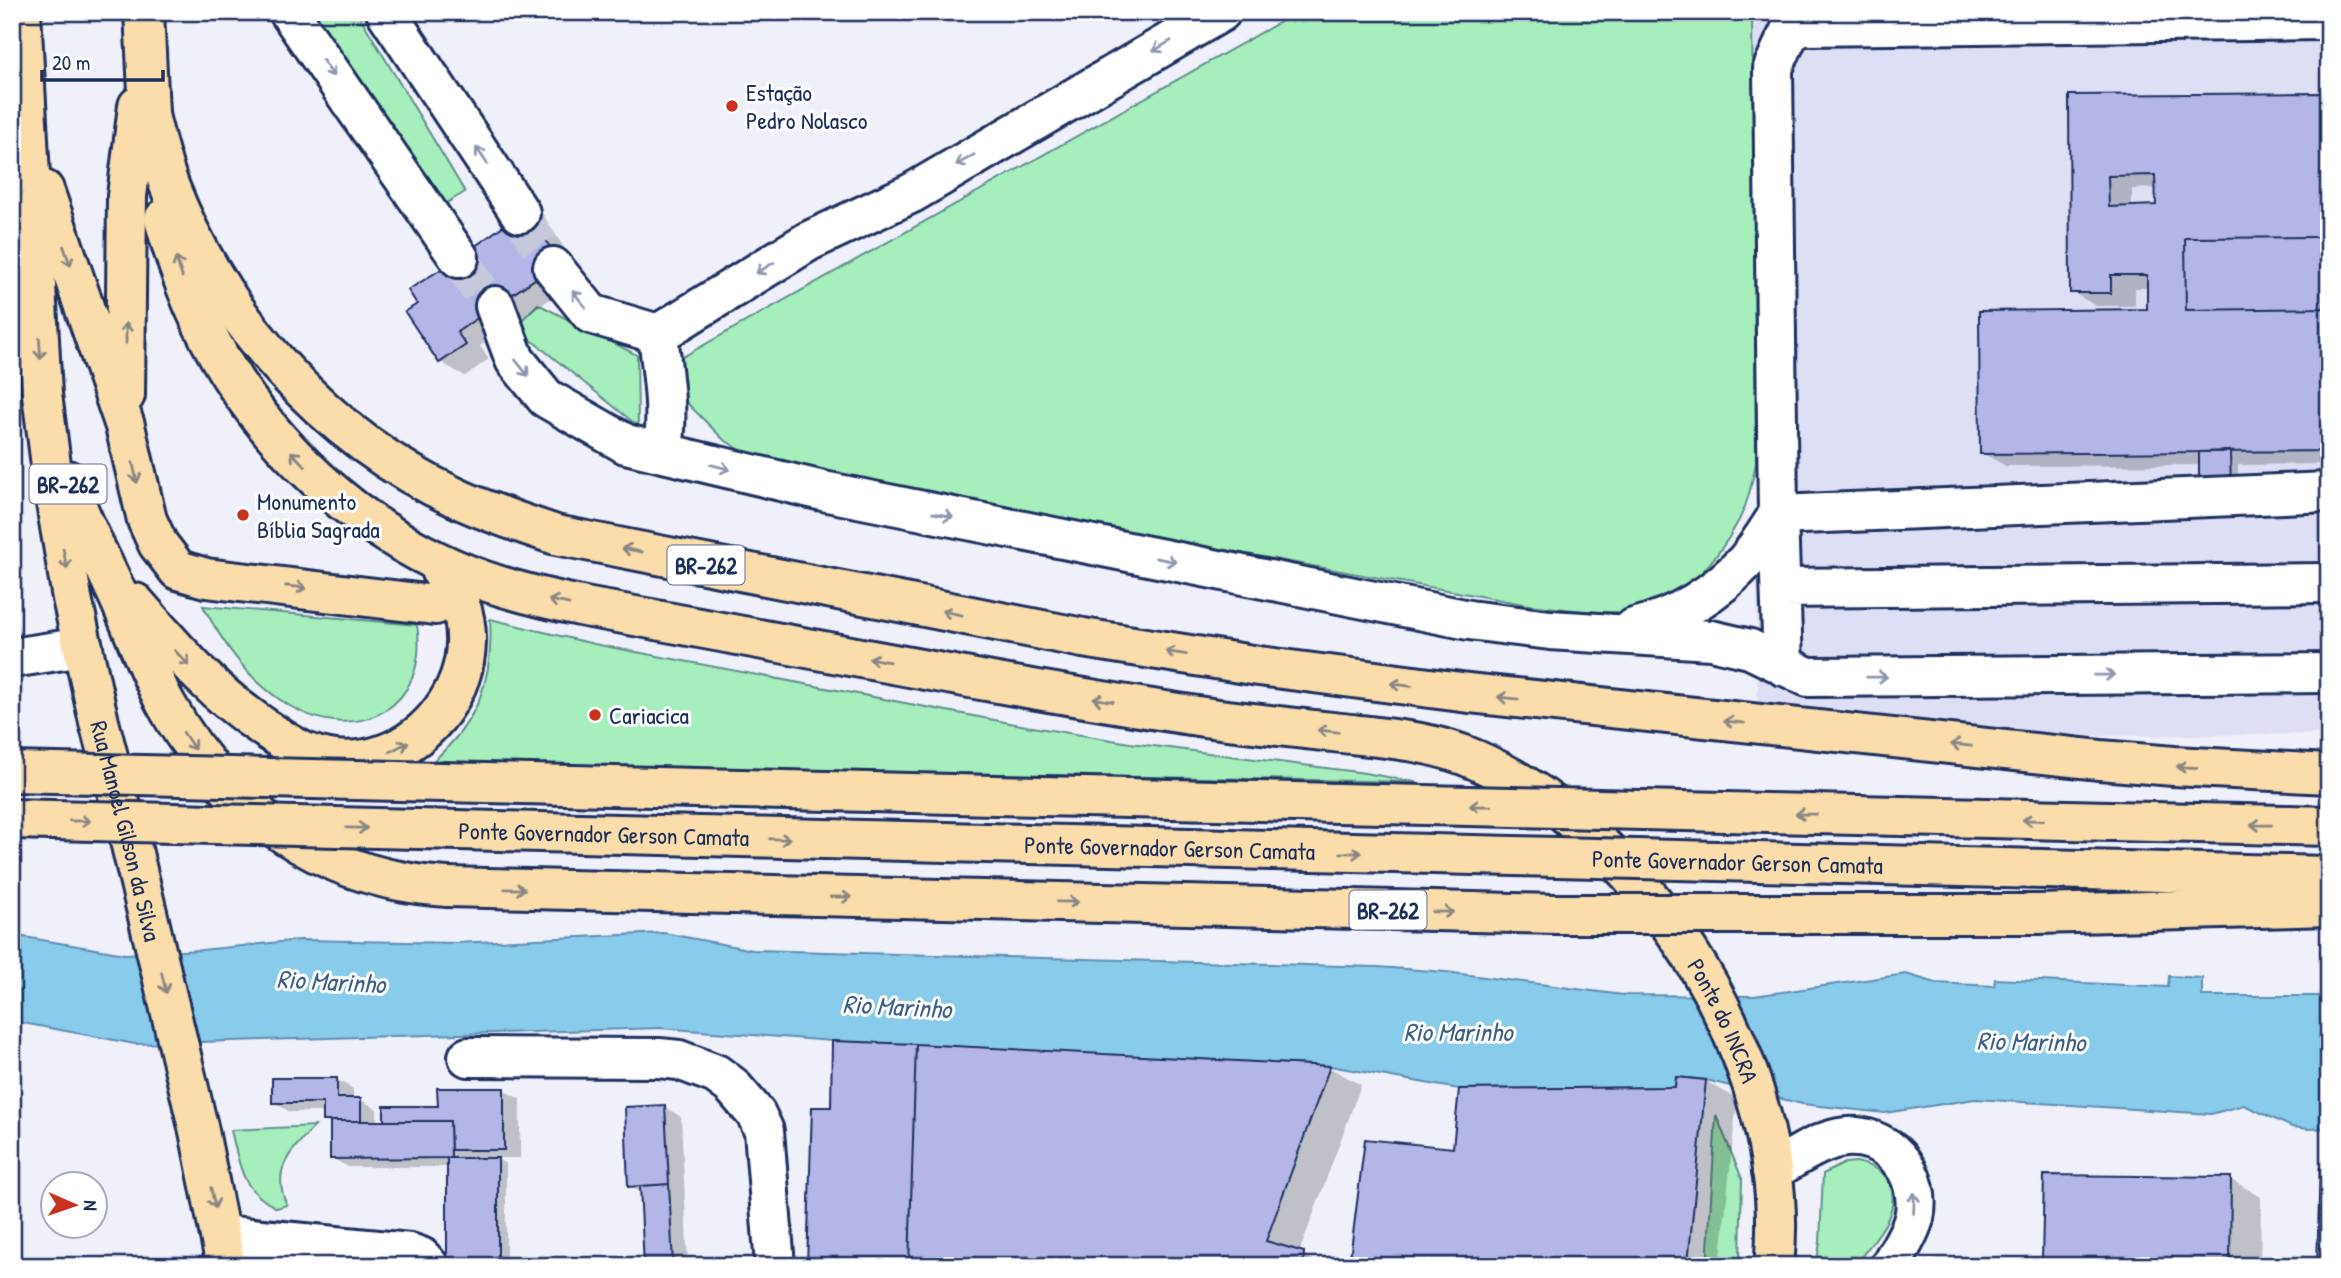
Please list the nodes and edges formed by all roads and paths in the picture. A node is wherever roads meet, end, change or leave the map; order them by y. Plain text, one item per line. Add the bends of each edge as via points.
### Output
1 (21, 12) edge
2 (289, 12) edge
3 (386, 12) edge
4 (1222, 12) edge
5 (2329, 20) edge
6 (1778, 23) edge
7 (144, 30) edge
8 (147, 108) junction
9 (28, 145) junction
10 (520, 213) tunnel mouth
11 (459, 258) tunnel mouth
12 (553, 267) tunnel mouth
13 (495, 306) tunnel mouth
14 (658, 334) junction
15 (42, 394) junction
16 (125, 426) junction
17 (662, 453) junction
18 (2329, 492) edge
19 (1778, 515) junction
20 (106, 569) junction
21 (440, 570) junction
22 (2329, 583) edge
23 (1781, 588) junction
24 (1610, 634) junction
25 (83, 647) junction
26 (12, 658) edge
27 (1783, 666) junction
28 (2329, 673) edge
29 (12, 772) edge
30 (2329, 774) edge
31 (12, 819) edge
32 (2329, 826) edge
33 (2329, 876) edge
34 (2329, 906) edge
35 (468, 1057) dead end
36 (1772, 1171) junction
37 (223, 1251) edge
38 (429, 1266) edge
39 (775, 1266) edge
40 (1774, 1266) edge
41 (1890, 1266) edge

1 - 9 main road, BR-262
2 -> 11 lane
10 -> 3 lane
4 -> 14 lane via 912,193 809,240
5 - 6 lane
6 - 19 lane via 1773,68
7 - 8 main road, BR-262
16 -> 7 main road via 127,196
21 -> 8 main road, Ponte do INCRA via 340,498 299,461 229,374 180,274 153,166
30 -> 8 main road, BR-262 via 2100,760 1468,694 1259,667 1069,635 556,535 455,497 407,472 362,441 275,361 206,264 166,174
9 -> 15 main road, BR-262
9 -> 16 main road
14 -> 12 lane via 591,314
13 -> 17 lane via 515,360 546,398 626,444
14 - 17 lane via 666,426
15 - 20 main road, BR-262 via 71,491
15 -> 25 main road, Rua Manoel Gilson da Silva via 55,497
16 -> 21 main road via 143,508 158,544 178,570 206,578 435,605 440,600
17 -> 24 lane via 823,491 1469,621
18 - 19 lane
19 - 23 lane
19 - 24 lane via 1747,560 1707,596 1660,621
20 -> 21 main road via 177,653 250,718 306,753 352,760 397,749 436,721 449,702 460,678 464,627 458,601
20 -> 34 main road, BR-262, bridge via 165,703 215,776 282,834 320,855 404,882 447,887 1556,914 2012,914
36 -> 21 main road, Ponte do INCRA via 1747,1070 1728,1022 1672,926 1638,883 1556,808 1474,759 1398,738 1231,720 1099,699 585,607
22 - 23 lane
23 - 27 lane
24 - 27 lane via 1711,640 1750,649
25 - 26 lane
25 -> 37 main road, Rua Manoel Gilson da Silva via 199,1131
27 -> 28 lane via 1808,677
32 -> 29 main road, Ponte Governador Gerson Camata, bridge
31 -> 33 main road, Ponte Governador Gerson Camata, bridge
35 - 39 lane via 659,1058 716,1074 745,1099 764,1130
36 - 40 main road, Ponte do INCRA
41 -> 36 lane via 1916,1204 1909,1172 1887,1147 1856,1137 1839,1138
37 - 38 lane via 410,1253

